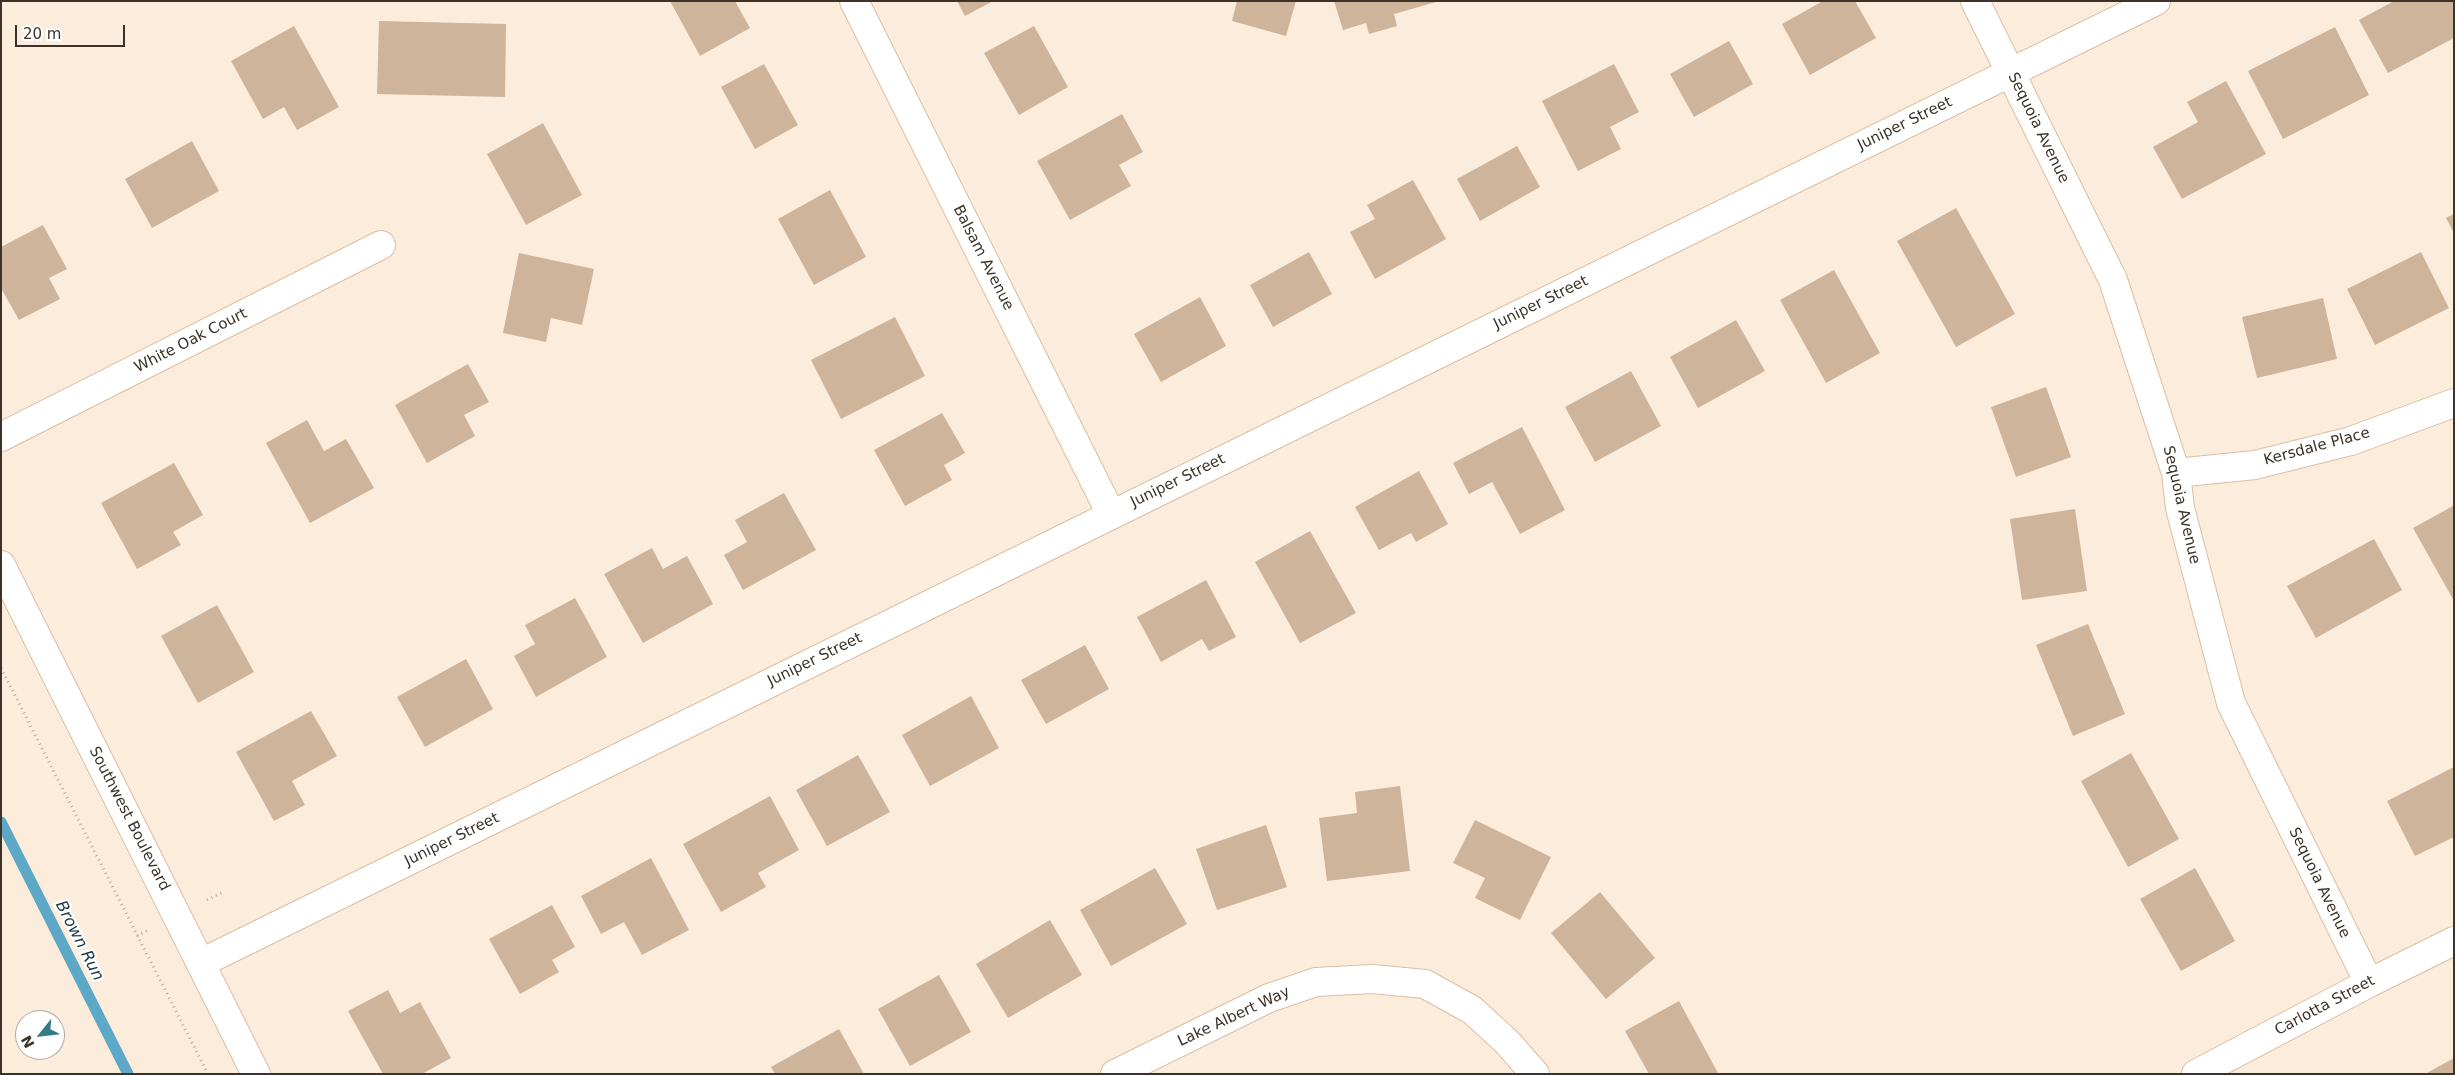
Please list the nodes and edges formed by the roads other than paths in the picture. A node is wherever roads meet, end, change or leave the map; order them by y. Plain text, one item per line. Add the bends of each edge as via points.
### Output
1 (854, 1) edge
2 (1975, 1) edge
3 (2156, 1) edge
4 (2011, 72) junction
5 (381, 245) dead end
6 (2454, 403) edge
7 (1, 437) edge
8 (2176, 472) junction
9 (1112, 514) junction
10 (1, 565) edge
11 (2454, 941) edge
12 (201, 963) junction
13 (2369, 983) junction
14 (256, 1074) edge
15 (1115, 1074) edge
16 (1535, 1074) edge
17 (2196, 1074) edge

1 - 9 street, Balsam Avenue
2 - 4 street, Sequoia Avenue
3 - 4 street, Juniper Street
4 - 8 street, Sequoia Avenue via 2113,280
4 - 9 street, Juniper Street
5 - 7 street, White Oak Court
6 - 8 street, Kersdale Place via 2332,445 2255,464
8 - 13 street, Sequoia Avenue via 2180,508 2231,703
9 - 12 street, Juniper Street
10 - 12 street, Southwest Boulevard
11 - 13 street, Carlotta Street
12 - 14 street, Southwest Boulevard
13 - 17 street, Carlotta Street
15 - 16 street, Lake Albert Way via 1269,998 1316,982 1372,978 1425,984 1472,1010

